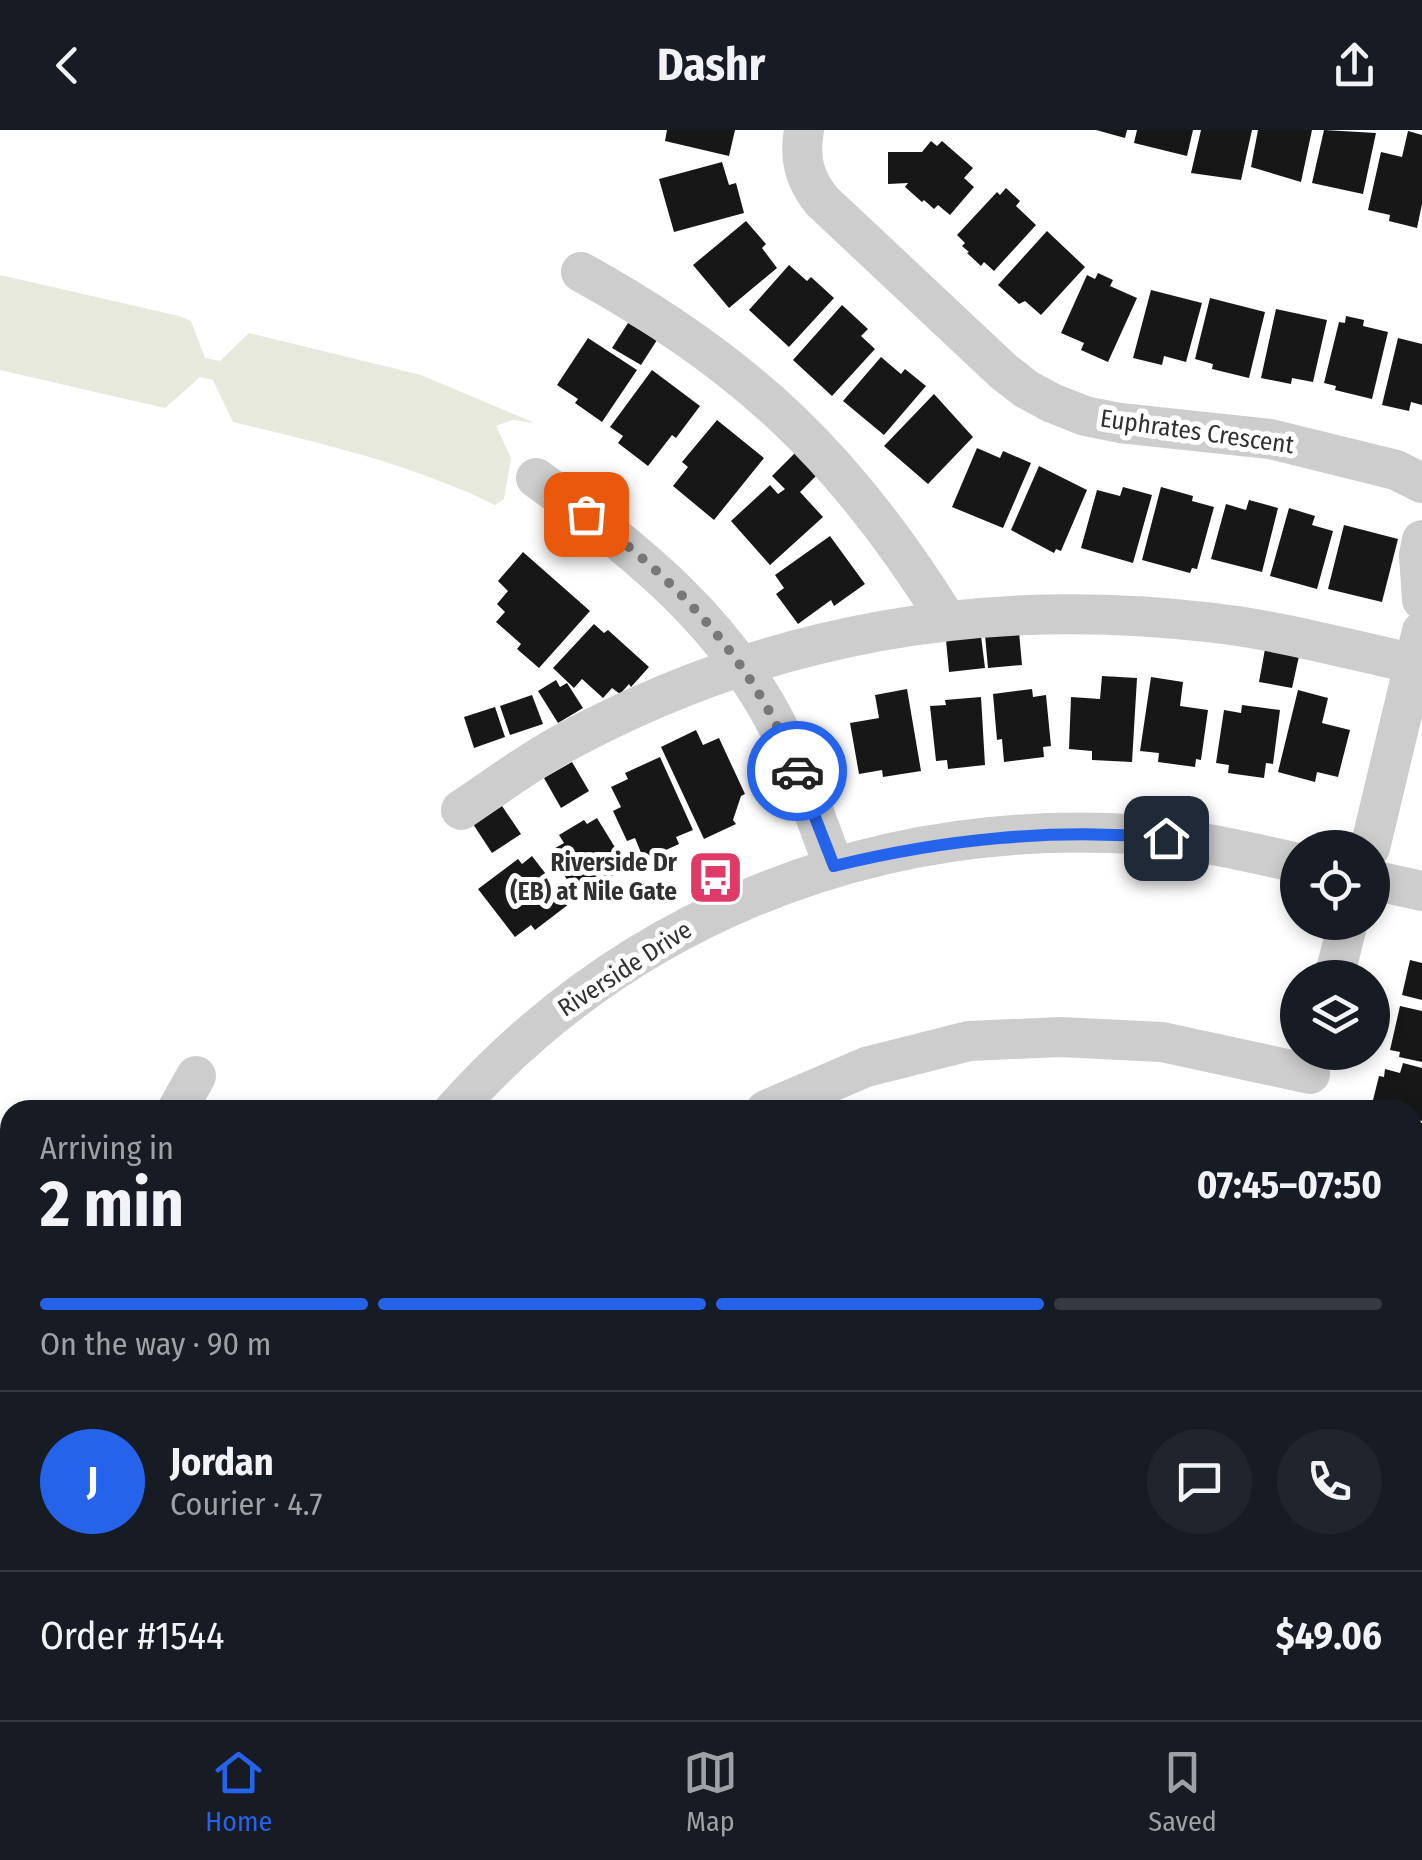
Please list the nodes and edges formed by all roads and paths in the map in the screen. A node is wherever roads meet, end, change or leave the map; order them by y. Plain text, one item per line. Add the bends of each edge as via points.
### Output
1 (804, 130) edge
2 (581, 272) dead end
3 (536, 478) dead end
4 (1422, 484) edge
5 (1422, 540) edge
6 (1422, 600) edge
7 (946, 619) junction
8 (1419, 648) edge
9 (740, 665) junction
10 (461, 810) dead end
11 (1374, 830) edge
12 (1280, 859) edge
13 (834, 866) junction
14 (1390, 884) edge
15 (1422, 891) edge
16 (1309, 1079) edge
17 (464, 1100) edge
18 (789, 1100) edge

1 - 4 street, Euphrates Crescent via 803,166 822,201 1026,389 1085,416 1270,439 1396,470
2 - 7 street via 694,340 777,406 879,518
3 - 9 street via 658,573
5 - 6 street
7 - 8 street via 1058,613 1203,621
7 - 9 street
8 - 11 street
9 - 10 street via 560,745
9 - 13 street via 784,738
12 - 13 street, Riverside Drive via 1166,838 1064,832 946,842
13 - 17 street, Riverside Drive via 752,896 639,954 548,1019
14 - 15 street
16 - 18 street via 1162,1042 1060,1037 969,1042 866,1066

